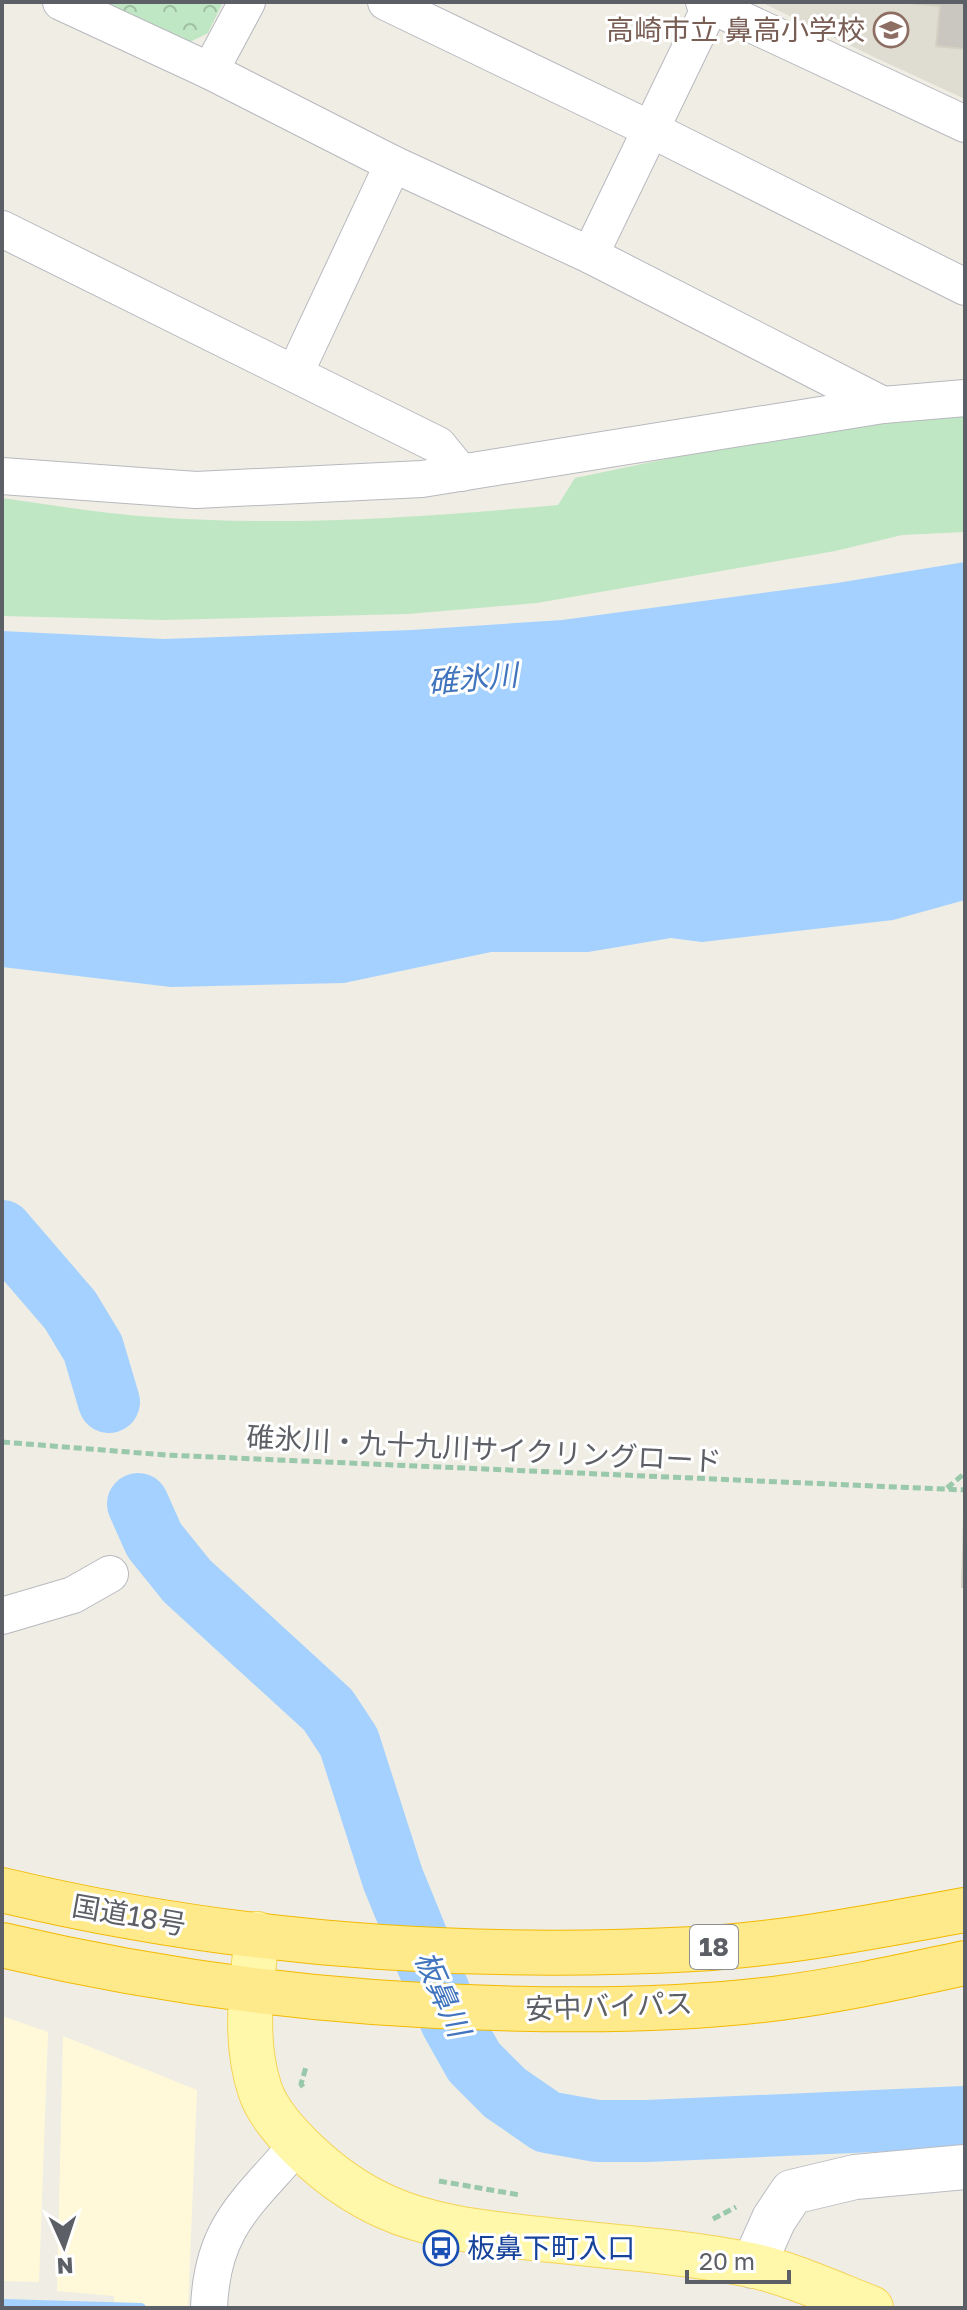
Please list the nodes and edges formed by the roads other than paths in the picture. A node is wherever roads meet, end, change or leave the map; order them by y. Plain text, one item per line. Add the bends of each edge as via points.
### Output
1 (61, 2) edge
2 (247, 2) edge
3 (386, 2) edge
4 (707, 4) edge
5 (210, 71) junction
6 (965, 124) edge
7 (650, 129) junction
8 (393, 164) junction
9 (2, 229) edge
10 (590, 255) junction
11 (965, 287) edge
12 (295, 373) junction
13 (965, 398) edge
14 (883, 405) junction
15 (461, 473) junction
16 (2, 476) edge
17 (110, 1574) dead end
18 (2, 1616) edge
19 (2, 1890) edge
20 (965, 1910) edge
21 (257, 1934) junction
22 (2, 1945) edge
23 (965, 1963) edge
24 (252, 1988) junction
25 (298, 2144) junction
26 (965, 2167) edge
27 (753, 2266) junction
28 (209, 2308) edge
29 (871, 2308) edge

1 - 5 street
2 - 5 street
3 - 7 street
4 - 6 street
4 - 7 street
5 - 8 street
7 - 10 street
7 - 11 street
8 - 10 street
8 - 12 street
9 - 12 street
10 - 14 street
12 - 15 street via 438,445
13 - 14 street
14 - 15 street
15 - 16 street via 196,490
17 - 18 street via 73,1595
19 - 21 highway, 国道18号 / 18 via 177,1925
20 - 21 highway, 安中バイパス / 18 via 818,1936 696,1949 461,1951
21 - 24 main road
22 - 24 highway, 国道18号 / 18
23 - 24 highway, 安中バイパス / 18 via 779,1998 648,2008 374,2004
24 - 25 main road via 251,2052 260,2093
25 - 27 main road via 362,2194 422,2219 490,2233
25 - 28 street via 228,2226 216,2255
26 - 27 main road via 855,2177 792,2192
27 - 29 main road

